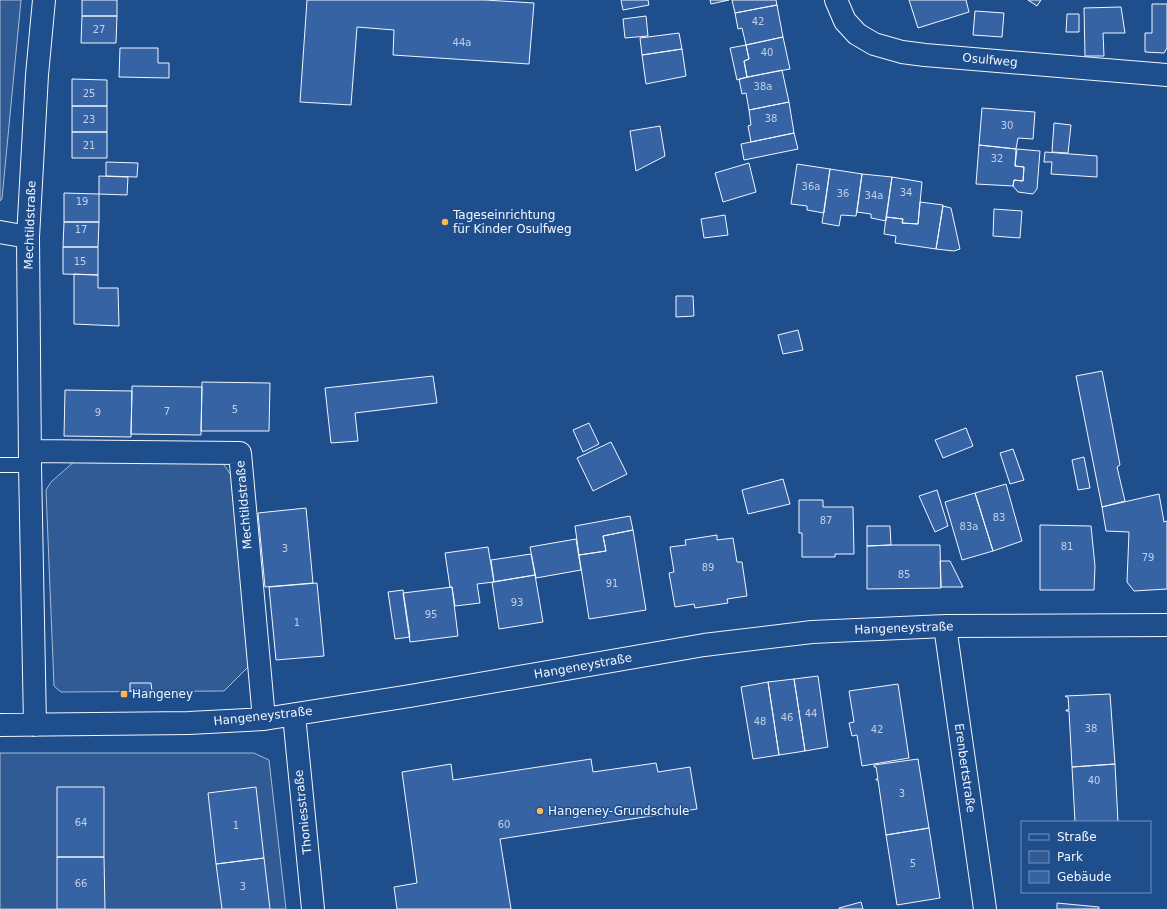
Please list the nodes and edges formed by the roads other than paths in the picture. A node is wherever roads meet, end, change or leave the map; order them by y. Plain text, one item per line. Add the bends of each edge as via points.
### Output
1 (44, 0) edge
2 (836, 0) edge
3 (1167, 75) edge
4 (0, 232) edge
5 (28, 237) junction
6 (30, 458) junction
7 (0, 465) edge
8 (1167, 625) edge
9 (945, 626) junction
10 (294, 714) junction
11 (264, 719) junction
12 (0, 725) edge
13 (35, 725) junction
14 (313, 909) edge
15 (985, 909) edge

1 - 5 street, Mechtildstraße
2 - 3 street, Osulfweg via 845,21 857,34 874,44 902,52
4 - 5 street
5 - 6 street, Mechtildstraße
6 - 7 lane
6 - 11 street, Mechtildstraße via 240,453
6 - 13 street, Mechtildstraße
8 - 9 street, Hangeneystraße
9 - 10 street, Hangeneystraße via 812,632 704,645
9 - 15 street, Erenbertstraße
10 - 11 street, Hangeneystraße
10 - 14 street, Thoniesstraße
11 - 13 street, Hangeneystraße via 189,723
12 - 13 street, Hangeneystraße

